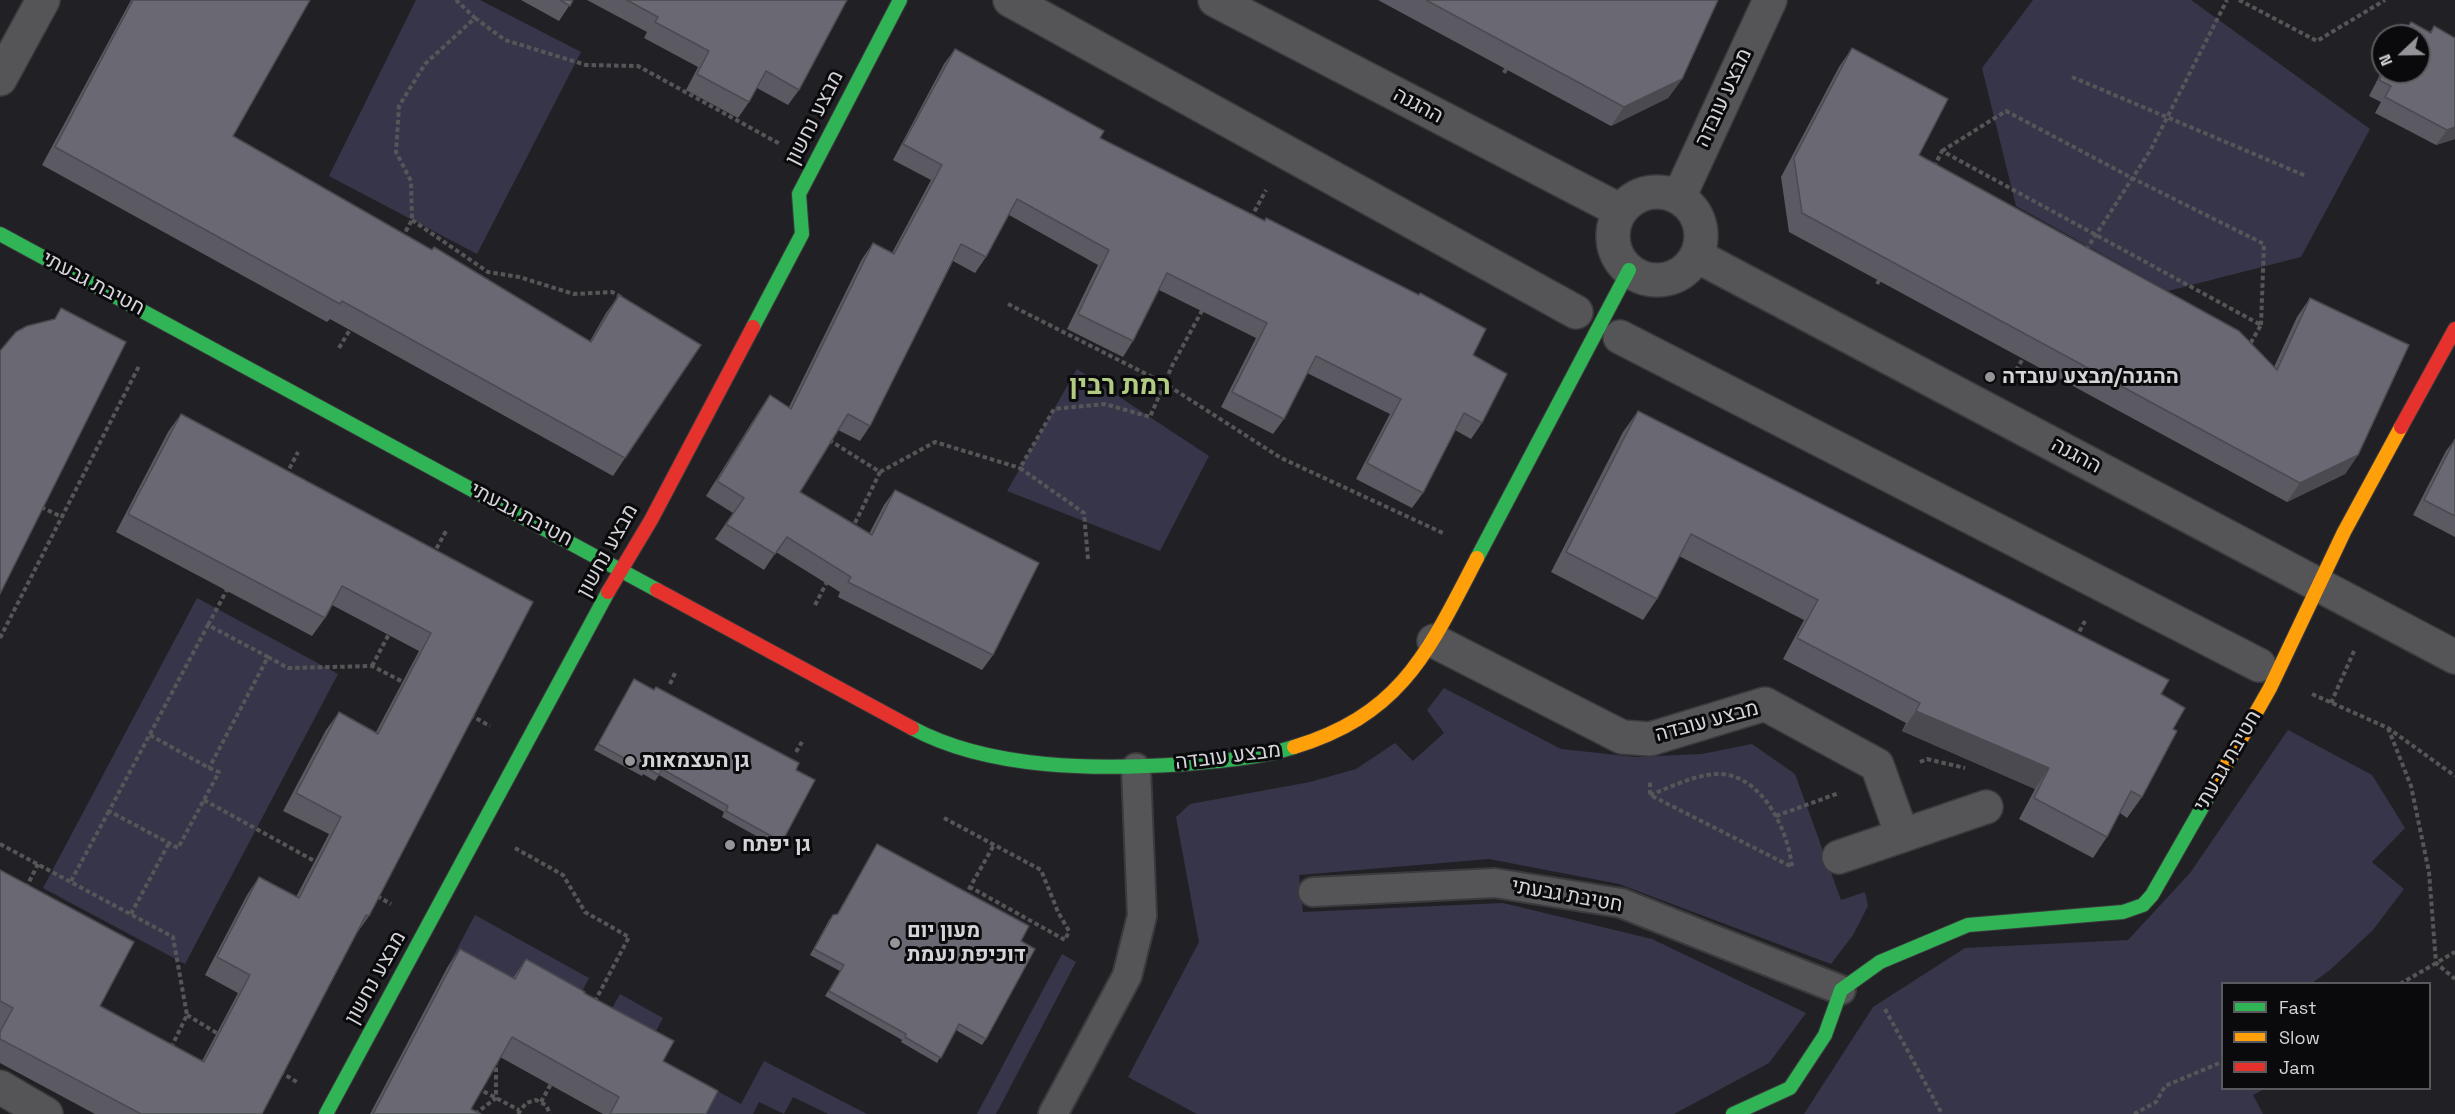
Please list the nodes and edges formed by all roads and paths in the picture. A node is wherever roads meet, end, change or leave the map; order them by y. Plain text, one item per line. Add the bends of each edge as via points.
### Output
1 (43, 0) edge
2 (456, 0) edge
3 (900, 0) edge
4 (1010, 0) edge
5 (1215, 0) edge
6 (1770, 0) edge
7 (2227, 0) edge
8 (2239, 0) edge
9 (2385, 0) edge
10 (475, 18) junction
11 (1509, 64) edge
12 (1504, 73) edge
13 (2072, 77) dead end
14 (0, 79) edge
15 (2167, 118) junction
16 (786, 147) dead end
17 (1942, 151) junction
18 (1287, 153) junction
19 (1932, 171) edge
20 (2306, 176) dead end
21 (2132, 178) junction
22 (1679, 197) junction
23 (1621, 211) junction
24 (412, 220) junction
25 (1246, 228) edge
26 (0, 234) edge
27 (2095, 235) junction
28 (401, 240) edge
29 (2083, 255) edge
30 (1696, 256) junction
31 (1629, 270) junction
32 (1882, 274) edge
33 (1877, 284) edge
34 (622, 298) edge
35 (1008, 304) dead end
36 (1206, 304) edge
37 (1576, 312) dead end
38 (356, 318) edge
39 (2261, 325) junction
40 (2455, 329) edge
41 (1620, 337) dead end
42 (339, 348) dead end
43 (2026, 352) edge
44 (2245, 354) edge
45 (139, 366) dead end
46 (1164, 383) junction
47 (1991, 412) junction
48 (824, 437) edge
49 (298, 452) dead end
50 (1020, 468) junction
51 (880, 472) junction
52 (282, 483) edge
53 (40, 507) edge
54 (62, 517) junction
55 (446, 531) dead end
56 (850, 534) edge
57 (1445, 535) dead end
58 (1088, 559) dead end
59 (429, 562) edge
60 (621, 569) junction
61 (830, 574) edge
62 (230, 584) edge
63 (2320, 585) junction
64 (815, 605) dead end
65 (394, 624) edge
66 (208, 625) junction
67 (2082, 628) dead end
68 (0, 638) edge
69 (1434, 641) junction
70 (2358, 642) dead end
71 (2073, 645) edge
72 (268, 657) junction
73 (2455, 657) edge
74 (2259, 665) dead end
75 (372, 666) junction
76 (675, 673) dead end
77 (670, 684) dead end
78 (413, 687) edge
79 (2305, 691) dead end
80 (2331, 703) junction
81 (464, 713) edge
82 (2388, 728) junction
83 (150, 735) junction
84 (1650, 739) junction
85 (802, 742) dead end
86 (526, 744) junction
87 (796, 752) dead end
88 (1918, 762) dead end
89 (1052, 765) joint
90 (209, 768) junction
91 (1136, 768) junction
92 (1969, 769) edge
93 (2455, 776) edge
94 (1849, 789) dead end
95 (1650, 795) junction
96 (204, 800) junction
97 (1986, 807) dead end
98 (109, 811) junction
99 (1776, 816) junction
100 (944, 818) dead end
101 (480, 829) junction
102 (1902, 835) junction
103 (169, 843) junction
104 (0, 844) edge
105 (994, 845) junction
106 (1839, 857) dead end
107 (38, 864) junction
108 (327, 868) edge
109 (71, 881) junction
110 (970, 887) junction
111 (367, 891) edge
112 (24, 892) edge
113 (1313, 892) dead end
114 (964, 899) edge
115 (131, 914) junction
116 (428, 925) junction
117 (2455, 952) edge
118 (2436, 963) junction
119 (1865, 972) junction
120 (2455, 979) edge
121 (2403, 982) edge
122 (1841, 990) junction
123 (591, 1009) edge
124 (188, 1015) junction
125 (226, 1039) edge
126 (168, 1055) edge
127 (496, 1055) edge
128 (2221, 1063) edge
129 (274, 1068) edge
130 (552, 1082) edge
131 (0, 1087) edge
132 (475, 1087) edge
133 (496, 1098) junction
134 (541, 1102) junction
135 (328, 1109) edge
136 (519, 1112) edge
137 (46, 1114) edge
138 (475, 1114) edge
139 (550, 1114) edge
140 (1053, 1114) edge
141 (1733, 1114) edge
142 (1942, 1114) edge
143 (2134, 1114) edge

1 - 14 street
2 - 10 path
3 - 60 street, מבצע נחשון via 800,194 802,234 651,520
4 - 18 street
5 - 23 street, ההגנה
6 - 22 street, מבצע עובדה
7 - 15 path
8 - 9 path via 2317,41
10 - 16 path via 505,40 586,65 638,66
10 - 24 path via 425,64 399,106 396,152 411,181
11 - 12 path
13 - 15 path
15 - 20 path
15 - 21 path
17 - 19 path
17 - 21 path via 2006,111
17 - 27 path
18 - 25 path
18 - 37 street
21 - 27 path
21 - 39 path via 2264,244
22 - 23 street via 1650,191 1636,196
22 - 30 street via 1699,219 1702,233
23 - 31 street via 1613,233 1614,247
24 - 28 path
24 - 34 path via 488,272 574,294 612,292
26 - 60 street, חטיבת גבעתי
27 - 29 path
27 - 39 path
30 - 31 street via 1684,272 1671,278 1643,278
30 - 47 street, ההגנה
31 - 69 street, מבצע עובדה
32 - 33 path
35 - 46 path
36 - 46 path
38 - 42 path
39 - 44 path
40 - 63 street, חטיבת גבעתי via 2344,532
41 - 74 street
43 - 47 path
45 - 54 path
46 - 50 path via 1150,417 1105,404 1054,409
46 - 57 path via 1281,458
47 - 63 street, ההגנה
48 - 51 path
49 - 52 path
50 - 51 path via 935,442
50 - 58 path via 1084,513
51 - 56 path
53 - 54 path
54 - 68 path
55 - 59 path
60 - 86 street, מבצע נחשון
60 - 89 street, חטיבת גבעתי via 931,738 963,749
61 - 64 path
62 - 66 path
63 - 73 street, ההגנה
63 - 119 street, חטיבת גבעתי via 2270,688 2152,895 2143,904 2123,912 1968,925
65 - 75 path
66 - 72 path
66 - 83 path
67 - 71 path
69 - 84 street, מבצע עובדה via 1622,737
69 - 91 street, מבצע עובדה via 1376,708 1327,737 1282,752
70 - 80 path
72 - 75 path via 288,668
72 - 90 path
75 - 78 path
76 - 77 path
79 - 80 path
80 - 82 path
81 - 86 path
82 - 93 path
82 - 118 path via 2411,786 2429,872
83 - 90 path
83 - 98 path
84 - 95 path
84 - 102 street, מבצע עובדה via 1765,705 1877,765
85 - 87 path
86 - 101 street, מבצע נחשון
88 - 92 path via 1926,759
89 - 91 street, מבצע עובדה
90 - 96 path via 219,772
91 - 140 lane via 1142,916 1127,976
94 - 99 path
95 - 99 path via 1690,779 1717,774 1741,778
95 - 99 path via 1792,867 1790,846
96 - 103 path via 178,848
96 - 108 path
97 - 102 street
98 - 103 path
98 - 109 path
100 - 105 path
101 - 116 street, מבצע נחשון
101 - 123 path via 562,875 585,912 629,937
102 - 106 street
103 - 115 path
104 - 107 path
105 - 110 path
105 - 110 path via 1041,870 1069,931 1065,940
107 - 109 path
107 - 112 path
109 - 115 path
110 - 114 path
111 - 116 path
113 - 122 lane, חטיבת גבעתי via 1495,883 1621,903
115 - 124 path via 173,937
116 - 135 street, מבצע נחשון
117 - 118 path
118 - 120 path
118 - 121 path
119 - 122 street, חטיבת גבעתי
119 - 142 path
122 - 141 street via 1825,1035 1790,1088
124 - 125 path
124 - 126 path
127 - 133 path
128 - 143 path via 2165,1086 2156,1102
129 - 135 path
130 - 134 path
131 - 137 street
132 - 133 path
133 - 136 path
133 - 138 path
134 - 136 path via 531,1101
134 - 139 path

